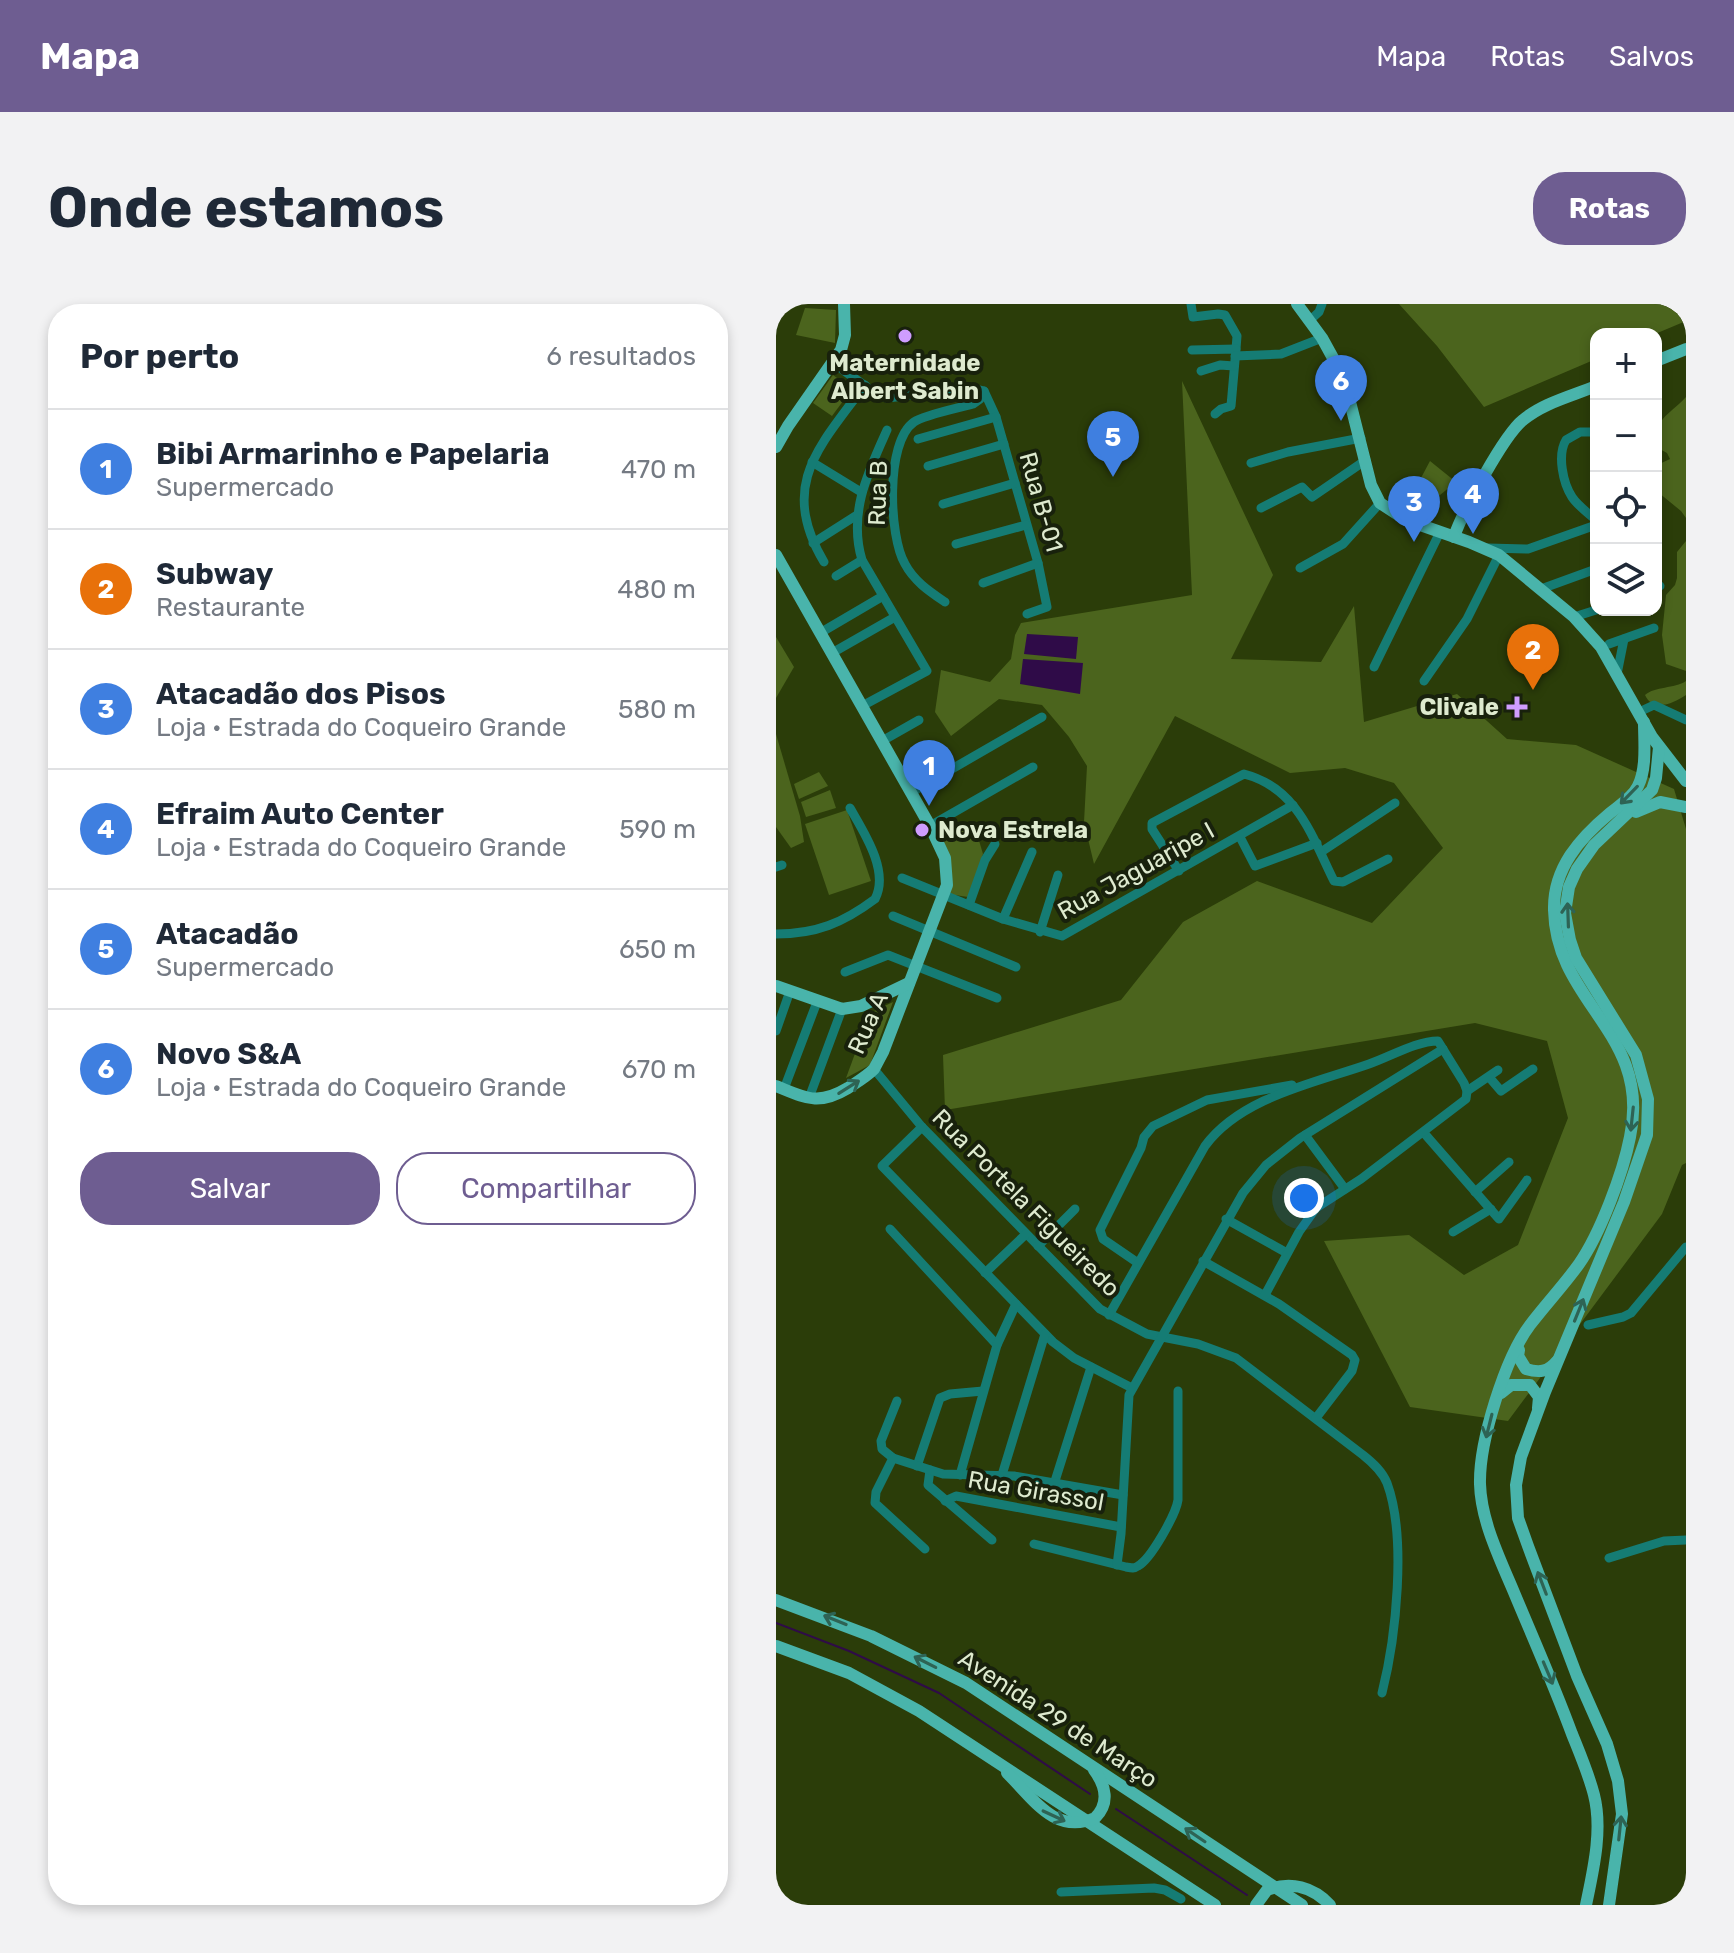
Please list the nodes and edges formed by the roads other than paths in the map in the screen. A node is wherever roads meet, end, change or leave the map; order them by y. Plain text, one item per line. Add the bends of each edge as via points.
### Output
1 (844, 304) edge
2 (1191, 304) edge
3 (1297, 304) edge
4 (1322, 304) edge
5 (1309, 321) junction
6 (1322, 338) junction
7 (1686, 349) edge
8 (1192, 350) dead end
9 (1235, 357) junction
10 (1662, 359) edge
11 (832, 362) junction
12 (1201, 371) dead end
13 (865, 385) junction
14 (1590, 388) edge
15 (984, 391) junction
16 (1215, 414) dead end
17 (996, 417) junction
18 (887, 430) dead end
19 (1590, 432) edge
20 (1361, 438) junction
21 (918, 439) dead end
22 (1004, 444) junction
23 (776, 447) edge
24 (1366, 460) junction
25 (812, 462) junction
26 (1251, 463) dead end
27 (928, 466) dead end
28 (1015, 483) junction
29 (861, 492) junction
30 (1380, 503) junction
31 (943, 504) dead end
32 (1261, 508) dead end
33 (857, 515) junction
34 (1590, 516) edge
35 (1463, 518) junction
36 (1590, 524) edge
37 (1026, 525) junction
38 (1417, 525) junction
39 (1440, 532) junction
40 (1457, 538) junction
41 (813, 543) junction
42 (956, 544) dead end
43 (1481, 547) junction
44 (1528, 549) junction
45 (776, 555) edge
46 (1499, 555) junction
47 (862, 560) junction
48 (824, 562) dead end
49 (1038, 563) junction
50 (1300, 568) dead end
51 (1520, 571) junction
52 (1590, 571) edge
53 (836, 576) dead end
54 (983, 583) dead end
55 (1541, 589) junction
56 (883, 596) junction
57 (945, 602) dead end
58 (1590, 612) edge
59 (1027, 614) dead end
60 (895, 617) junction
61 (1574, 617) junction
62 (1654, 628) dead end
63 (820, 633) junction
64 (1624, 639) junction
65 (1609, 644) dead end
66 (832, 653) junction
67 (1374, 667) dead end
68 (1617, 674) junction
69 (1424, 681) dead end
70 (862, 706) junction
71 (1042, 717) dead end
72 (1642, 717) junction
73 (919, 720) dead end
74 (1686, 720) edge
75 (882, 741) junction
76 (1659, 747) junction
77 (1033, 767) dead end
78 (1686, 781) edge
79 (912, 792) junction
80 (1395, 803) dead end
81 (1293, 805) junction
82 (1686, 807) edge
83 (850, 808) dead end
84 (1623, 820) junction
85 (930, 826) junction
86 (1240, 837) junction
87 (995, 844) dead end
88 (1319, 848) junction
89 (1032, 852) dead end
90 (1388, 859) dead end
91 (1179, 871) junction
92 (1058, 875) dead end
93 (902, 878) dead end
94 (943, 895) junction
95 (969, 905) junction
96 (893, 916) dead end
97 (1003, 919) junction
98 (930, 931) junction
99 (1040, 932) junction
100 (776, 934) edge
101 (916, 967) junction
102 (1016, 967) dead end
103 (845, 972) dead end
104 (909, 983) junction
105 (776, 986) edge
106 (790, 991) junction
107 (997, 998) dead end
108 (817, 1002) junction
109 (842, 1009) junction
110 (776, 1031) edge
111 (1443, 1049) junction
112 (874, 1069) junction
113 (1533, 1069) dead end
114 (1498, 1070) dead end
115 (1489, 1077) junction
116 (1308, 1082) junction
117 (778, 1088) edge
118 (1467, 1091) junction
119 (809, 1098) junction
120 (922, 1127) junction
121 (1424, 1133) junction
122 (1305, 1135) junction
123 (1509, 1162) dead end
124 (1527, 1180) dead end
125 (1345, 1189) junction
126 (1475, 1192) junction
127 (1075, 1209) dead end
128 (1491, 1209) junction
129 (1226, 1219) junction
130 (890, 1229) dead end
131 (1453, 1232) dead end
132 (1026, 1234) junction
133 (1038, 1246) junction
134 (1686, 1247) edge
135 (1287, 1253) junction
136 (1203, 1261) junction
137 (1138, 1263) junction
138 (985, 1273) junction
139 (1265, 1295) junction
140 (1016, 1304) junction
141 (1109, 1315) junction
142 (1588, 1325) dead end
143 (1045, 1334) junction
144 (1160, 1335) junction
145 (1523, 1335) junction
146 (997, 1345) junction
147 (1560, 1358) junction
148 (1091, 1367) junction
149 (1132, 1388) junction
150 (983, 1391) junction
151 (1178, 1391) dead end
152 (1496, 1400) junction
153 (897, 1401) dead end
154 (1537, 1415) junction
155 (1316, 1418) junction
156 (893, 1458) junction
157 (917, 1466) junction
158 (930, 1470) junction
159 (943, 1474) junction
160 (960, 1475) junction
161 (1002, 1475) junction
162 (1055, 1481) junction
163 (935, 1492) junction
164 (1123, 1495) junction
165 (945, 1501) junction
166 (1121, 1527) junction
167 (992, 1540) dead end
168 (1686, 1540) edge
169 (1034, 1544) dead end
170 (925, 1549) dead end
171 (1609, 1558) dead end
172 (1117, 1565) junction
173 (776, 1600) edge
174 (776, 1646) edge
175 (1382, 1693) dead end
176 (1089, 1763) junction
177 (1089, 1821) junction
178 (1172, 1876) junction
179 (1275, 1887) junction
180 (1061, 1892) dead end
181 (1177, 1901) edge
182 (1212, 1903) edge
183 (1256, 1905) edge
184 (1302, 1905) edge
185 (1330, 1905) edge
186 (1586, 1905) edge
187 (1609, 1905) edge

1 - 11 main road via 844,344
2 - 9 street via 1193,317 1225,315 1237,336
3 - 5 main road
4 - 5 street
5 - 6 main road
6 - 9 street via 1281,354
6 - 20 main road via 1344,378
7 - 10 main road
8 - 9 street
9 - 12 street
9 - 16 street via 1231,406
11 - 13 street
11 - 23 main road
13 - 15 street via 887,398
13 - 25 street
14 - 35 main road via 1523,420
15 - 17 street, Rua B-01
15 - 57 street, Rua B via 973,404 916,420 905,432 896,464 896,543 916,580
17 - 21 street
17 - 22 street, Rua B-01
18 - 29 street
19 - 34 street via 1566,440 1561,458 1573,498
20 - 24 main road
20 - 26 street
22 - 27 street
22 - 28 street, Rua B-01
24 - 30 main road
24 - 32 street via 1312,497 1302,487
25 - 29 street
25 - 41 street via 804,504
28 - 31 street
28 - 37 street, Rua B-01
29 - 33 street
30 - 38 main road
30 - 50 street via 1343,544
33 - 41 street
33 - 47 street
35 - 38 main road
35 - 40 main road
35 - 43 main road
36 - 44 street
37 - 42 street
37 - 49 street, Rua B-01
38 - 39 main road
39 - 40 main road
39 - 67 street
40 - 43 main road
41 - 48 street
43 - 44 street
43 - 46 main road
44 - 51 street
45 - 63 main road
46 - 51 main road
46 - 69 street via 1467,619
47 - 53 street
47 - 56 street
49 - 54 street
49 - 59 street, Rua B-01 via 1047,607
51 - 55 main road
52 - 55 street
55 - 61 main road
56 - 60 street
56 - 63 street
58 - 61 street
60 - 66 street
60 - 70 street via 927,671
61 - 68 main road
62 - 64 street
63 - 66 main road
64 - 65 street
64 - 68 street
66 - 70 main road
68 - 72 main road
70 - 75 main road
71 - 79 street
72 - 74 street via 1654,705
72 - 76 main road
72 -> 145 main road via 1640,783 1574,847 1554,907 1568,970 1606,1024 1630,1073 1635,1095 1630,1137 1581,1262
73 - 75 street
75 - 79 main road
76 - 78 main road
76 - 84 main road via 1652,790
77 - 85 street
79 - 85 main road
80 - 88 street
81 - 86 street, Rua Jaguaripe I
81 - 88 street
81 - 91 street via 1244,774 1156,820 1152,829
82 - 84 main road via 1660,802
83 - 100 street via 866,835 879,881 875,899 810,933
147 -> 84 main road via 1647,1135 1648,1099 1636,1055 1576,958 1565,913 1577,869 1594,845
85 - 94 main road via 947,868
86 - 88 street via 1255,866
86 - 91 street, Rua Jaguaripe I
87 - 95 street
88 - 90 street via 1338,883
89 - 97 street
91 - 99 street, Rua Jaguaripe I via 1062,936
92 - 99 street
93 - 94 street, Rua Jaguaripe I
94 - 95 street, Rua Jaguaripe I
94 - 98 main road
95 - 97 street, Rua Jaguaripe I
96 - 98 street
97 - 99 street, Rua Jaguaripe I
98 - 101 main road
98 - 102 street
101 - 103 street via 884,955
101 - 104 main road
101 - 107 street
104 - 109 main road, Rua A via 861,1006
104 - 112 main road, Rua A
105 - 106 main road, Rua A
106 - 108 main road, Rua A
106 - 110 street
108 - 109 main road, Rua A
108 - 117 street
109 - 119 street
111 - 116 street via 1433,1041
111 - 118 street
111 - 122 street
119 -> 112 main road, Rua A via 834,1096
112 - 120 street, Rua Portela Figueiredo
113 - 115 street via 1501,1091
114 - 115 street
115 - 118 street
116 - 137 street via 1251,1108 1211,1138
116 - 137 street via 1207,1100 1147,1132 1100,1230 1103,1239
117 - 119 main road
118 - 121 street via 1466,1099
120 - 132 street, Rua Portela Figueiredo
120 - 138 street via 882,1166
121 - 125 street
121 - 126 street
122 - 125 street
122 - 129 street via 1258,1174
123 - 126 street
124 - 128 street via 1499,1219
125 - 135 street via 1316,1208
126 - 128 street
127 - 133 street
128 - 131 street
129 - 135 street
129 - 136 street
130 - 146 street
132 - 133 street, Rua Portela Figueiredo
132 - 138 street
133 - 141 street, Rua Portela Figueiredo
134 - 142 street via 1631,1313
135 - 139 street
136 - 139 street
136 - 144 street
137 - 141 street
138 - 140 street
139 - 155 street via 1355,1360
140 - 143 street
140 - 146 street
141 - 144 street, Rua Portela Figueiredo
143 - 148 street
143 - 161 street
144 - 149 street
144 - 155 street, Rua Portela Figueiredo via 1227,1352
145 - 147 main road via 1518,1356 1526,1369 1551,1369
145 - 152 main road
146 - 150 street
147 - 154 main road
148 - 149 street
148 - 162 street
149 - 164 street
150 - 157 street via 940,1398
150 - 160 street
151 - 172 street via 1177,1507 1142,1563 1132,1568
152 - 154 main road via 1511,1385 1530,1385 1539,1397
152 -> 186 main road via 1482,1455 1485,1518 1595,1798 1597,1842
153 - 156 street via 881,1446
187 -> 154 main road via 1622,1814 1618,1781 1518,1518 1521,1457
155 - 175 street, Rua Portela Figueiredo via 1374,1463 1390,1495 1397,1545 1395,1610
156 - 157 street
156 - 170 street via 876,1492 876,1506
157 - 158 street
158 - 159 street
158 - 163 street via 927,1481
159 - 160 street
159 - 163 street
160 - 161 street
161 - 162 street
162 - 164 street
163 - 165 street
164 - 166 street
165 - 166 street, Rua Girassol via 956,1496
165 - 167 street
166 - 172 street
168 - 171 street via 1664,1541
169 - 172 street
176 -> 173 main road, Avenida 29 de Março via 926,1662
174 -> 177 main road via 871,1683 988,1754 1046,1814 1064,1822
176 - 177 main road via 1105,1795 1103,1809
179 -> 176 main road, Avenida 29 de Março
177 - 178 main road
178 - 181 street
178 - 182 main road
179 - 183 main road
179 - 184 main road, Avenida 29 de Março
179 - 185 main road via 1310,1889
180 - 181 street via 1154,1888
181 - 182 street

